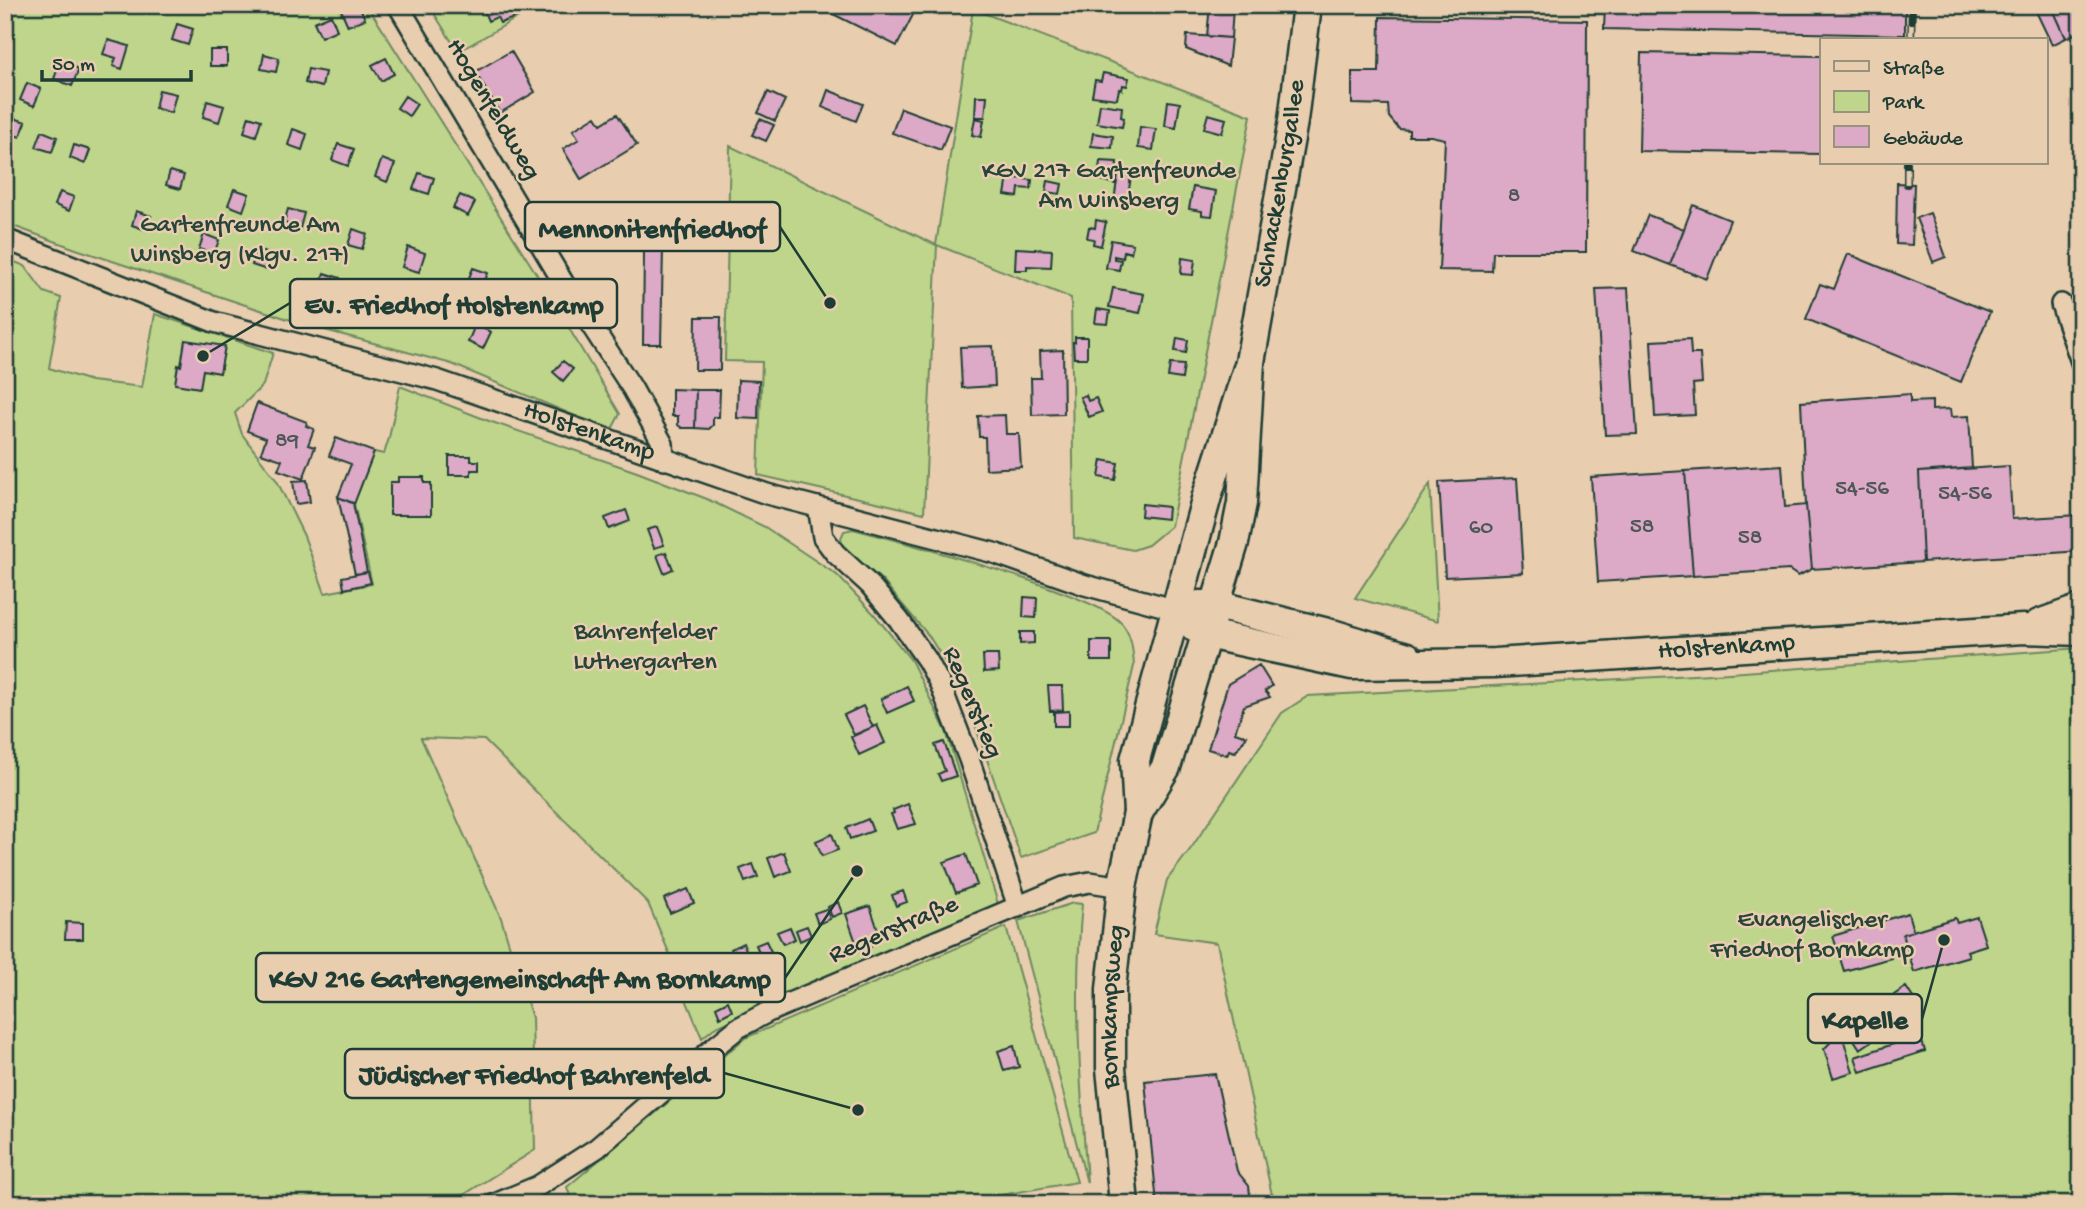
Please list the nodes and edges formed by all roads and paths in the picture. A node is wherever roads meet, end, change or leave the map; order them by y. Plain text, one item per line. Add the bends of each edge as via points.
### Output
1 (398, 5) edge
2 (1307, 5) edge
3 (5, 239) edge
4 (2061, 304) dead end
5 (1250, 362) junction
6 (2081, 362) edge
7 (664, 460) junction
8 (818, 507) junction
9 (1216, 605) junction
10 (2081, 609) edge
11 (1177, 610) junction
12 (2023, 629) junction
13 (2081, 631) edge
14 (1208, 634) junction
15 (1430, 663) junction
16 (1138, 813) junction
17 (1122, 887) junction
18 (1018, 907) junction
19 (495, 1204) edge
20 (1124, 1204) edge

1 - 7 street, Hogenfeldweg via 563,282 632,388 663,443
2 - 5 main road, Schnackenburgallee via 1293,121
3 - 7 street, Holstenkamp via 214,322 437,380
4 - 6 street
5 - 9 main road, Schnackenburgallee via 1242,503
5 - 11 main road, Schnackenburgallee
7 - 8 street, Holstenkamp
8 - 11 street, Holstenkamp via 994,553
8 - 18 street, Regerstieg via 822,537 899,620 940,684
9 - 11 main road, Holstenkamp
9 - 14 main road, Schnackenburgallee
9 - 15 main road, Holstenkamp
10 - 12 main road, Holstenkamp
11 - 14 main road, Holstenkamp
11 - 16 main road, Bornkampsweg via 1135,760
12 - 13 main road, Holstenkamp
12 - 15 main road, Holstenkamp via 1531,661
14 - 15 main road, Holstenkamp via 1352,665
14 - 16 main road, Bornkampsweg via 1166,767
16 - 17 main road, Bornkampsweg
17 - 18 street, Regerstraße via 1090,882 1064,887
17 - 20 main road, Bornkampsweg via 1110,1031
18 - 19 street, Regerstraße via 738,1028 597,1148 538,1186

